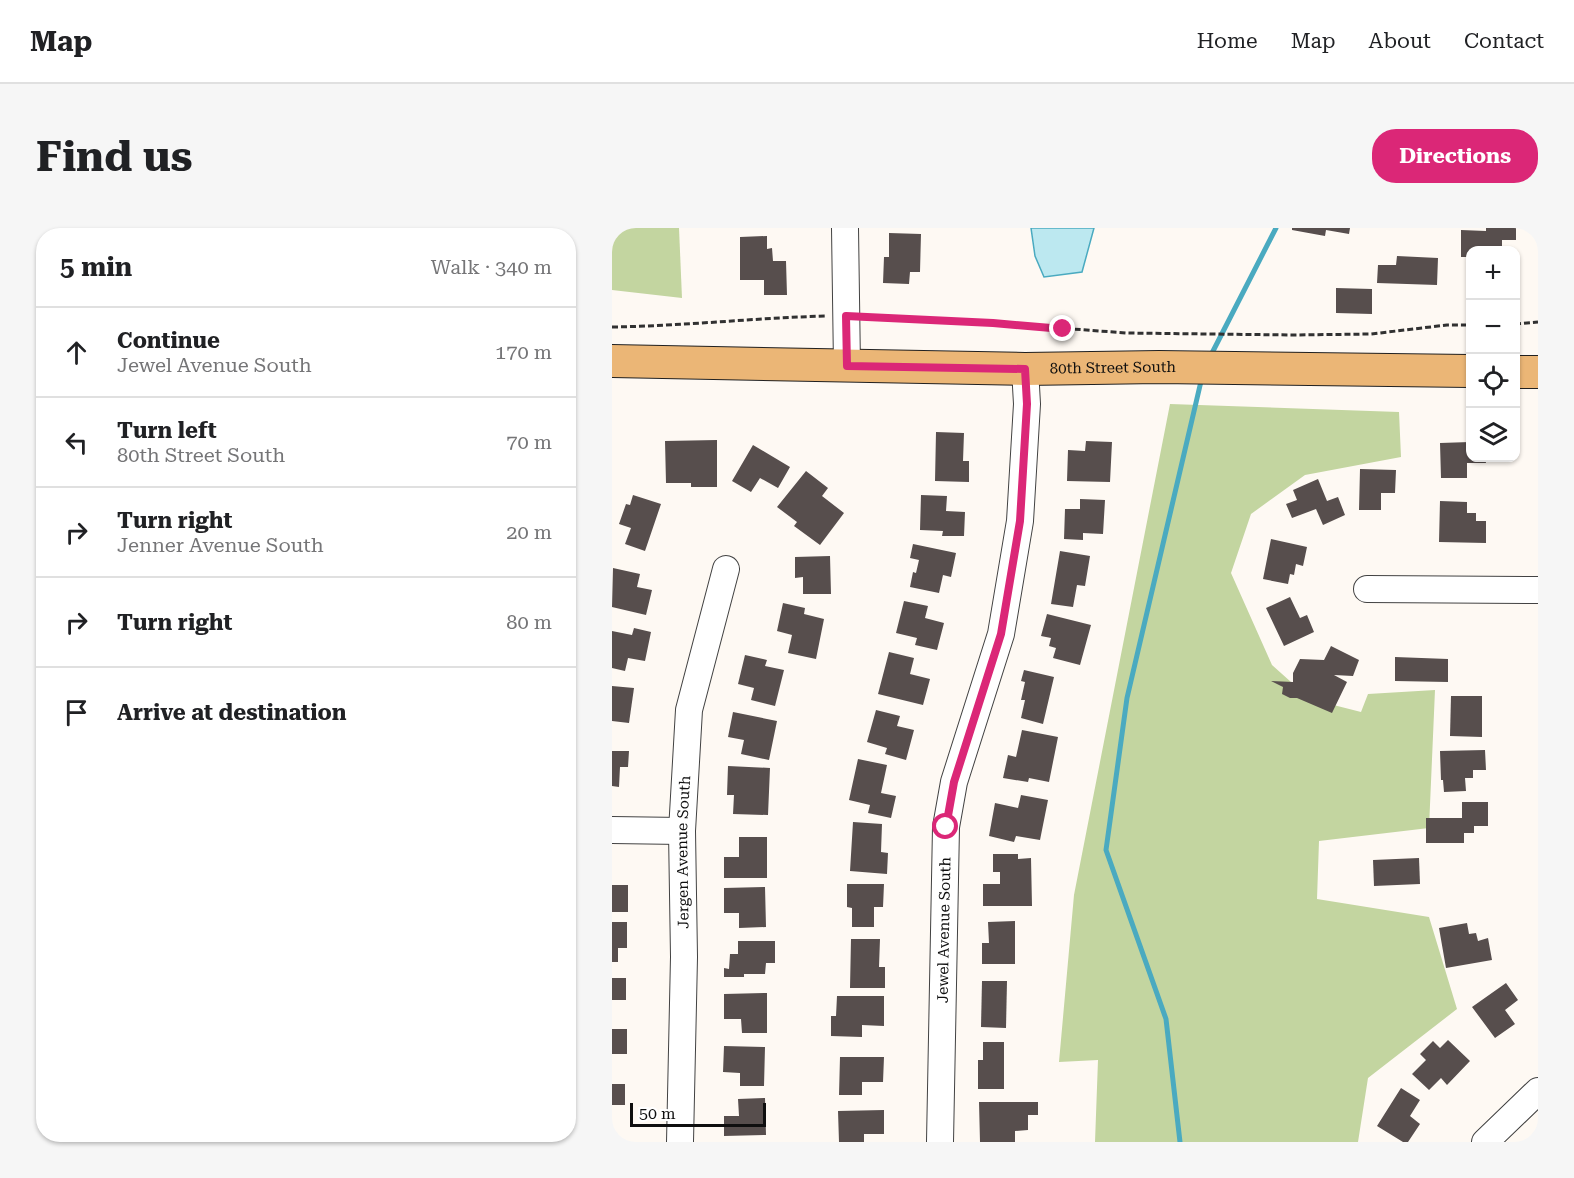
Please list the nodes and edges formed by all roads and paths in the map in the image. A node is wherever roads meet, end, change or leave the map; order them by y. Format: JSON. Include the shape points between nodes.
{"nodes":[{"id":1,"x":845,"y":228,"type":"edge"},
{"id":2,"x":846,"y":316,"type":"junction"},
{"id":3,"x":1538,"y":322,"type":"edge"},
{"id":4,"x":1520,"y":324,"type":"edge"},
{"id":5,"x":1466,"y":325,"type":"edge"},
{"id":6,"x":612,"y":327,"type":"edge"},
{"id":7,"x":612,"y":361,"type":"edge"},
{"id":8,"x":847,"y":366,"type":"junction"},
{"id":9,"x":1025,"y":369,"type":"junction"},
{"id":10,"x":1466,"y":371,"type":"edge"},
{"id":11,"x":1520,"y":372,"type":"edge"},
{"id":12,"x":1538,"y":372,"type":"edge"},
{"id":13,"x":726,"y":569,"type":"dead end"},
{"id":14,"x":1367,"y":589,"type":"dead end"},
{"id":15,"x":1538,"y":590,"type":"edge"},
{"id":16,"x":612,"y":830,"type":"edge"},
{"id":17,"x":682,"y":831,"type":"junction"},
{"id":18,"x":1538,"y":1091,"type":"edge"},
{"id":19,"x":680,"y":1142,"type":"edge"},
{"id":20,"x":940,"y":1142,"type":"edge"},
{"id":21,"x":1485,"y":1142,"type":"edge"}],
"edges":[{"from":1,"to":2,"type":"street"},
{"from":2,"to":5,"type":"path","via":[[1126,333],[1371,334]]},
{"from":2,"to":6,"type":"path"},
{"from":2,"to":8,"type":"street"},
{"from":3,"to":4,"type":"path"},
{"from":7,"to":8,"type":"main road","name":"80th Street South"},
{"from":8,"to":9,"type":"main road","name":"80th Street South"},
{"from":9,"to":10,"type":"main road","name":"80th Street South"},
{"from":9,"to":20,"type":"street","name":"Jewel Avenue South","via":[[1027,404],[1020,521],[1003,623],[954,782],[946,827]]},
{"from":11,"to":12,"type":"main road"},
{"from":13,"to":17,"type":"street","name":"Jergen Avenue South","via":[[689,710]]},
{"from":14,"to":15,"type":"street"},
{"from":16,"to":17,"type":"street"},
{"from":17,"to":19,"type":"street","name":"Jergen Avenue South"},
{"from":18,"to":21,"type":"street"}]}
